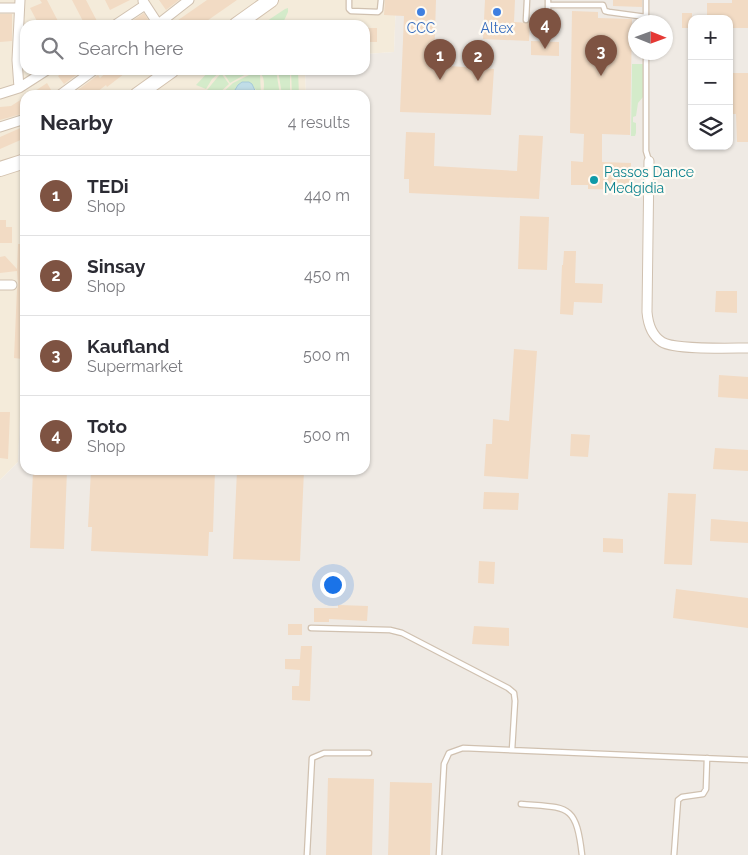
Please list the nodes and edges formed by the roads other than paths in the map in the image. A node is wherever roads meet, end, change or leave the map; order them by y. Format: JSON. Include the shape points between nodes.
{"nodes":[{"id":1,"x":189,"y":0,"type":"edge"},
{"id":2,"x":271,"y":0,"type":"edge"},
{"id":3,"x":349,"y":0,"type":"edge"},
{"id":4,"x":381,"y":0,"type":"edge"},
{"id":5,"x":527,"y":0,"type":"edge"},
{"id":6,"x":646,"y":0,"type":"edge"},
{"id":7,"x":144,"y":2,"type":"edge"},
{"id":8,"x":548,"y":2,"type":"edge"},
{"id":9,"x":19,"y":4,"type":"edge"},
{"id":10,"x":0,"y":8,"type":"edge"},
{"id":11,"x":631,"y":15,"type":"edge"},
{"id":12,"x":646,"y":15,"type":"edge"},
{"id":13,"x":121,"y":20,"type":"edge"},
{"id":14,"x":155,"y":20,"type":"edge"},
{"id":15,"x":164,"y":20,"type":"edge"},
{"id":16,"x":243,"y":20,"type":"edge"},
{"id":17,"x":526,"y":20,"type":"dead end"},
{"id":18,"x":548,"y":20,"type":"dead end"},
{"id":19,"x":646,"y":60,"type":"edge"},
{"id":20,"x":39,"y":75,"type":"edge"},
{"id":21,"x":87,"y":75,"type":"edge"},
{"id":22,"x":165,"y":75,"type":"edge"},
{"id":23,"x":19,"y":88,"type":"junction"},
{"id":24,"x":67,"y":90,"type":"edge"},
{"id":25,"x":144,"y":90,"type":"edge"},
{"id":26,"x":0,"y":94,"type":"edge"},
{"id":27,"x":20,"y":121,"type":"edge"},
{"id":28,"x":0,"y":127,"type":"edge"},
{"id":29,"x":649,"y":161,"type":"joint"},
{"id":30,"x":20,"y":163,"type":"edge"},
{"id":31,"x":0,"y":169,"type":"edge"},
{"id":32,"x":0,"y":285,"type":"edge"},
{"id":33,"x":12,"y":285,"type":"dead end"},
{"id":34,"x":748,"y":348,"type":"edge"},
{"id":35,"x":311,"y":628,"type":"dead end"},
{"id":36,"x":512,"y":750,"type":"junction"},
{"id":37,"x":370,"y":753,"type":"dead end"},
{"id":38,"x":707,"y":758,"type":"junction"},
{"id":39,"x":748,"y":760,"type":"edge"},
{"id":40,"x":521,"y":804,"type":"dead end"},
{"id":41,"x":307,"y":855,"type":"edge"},
{"id":42,"x":439,"y":855,"type":"edge"},
{"id":43,"x":582,"y":855,"type":"edge"},
{"id":44,"x":674,"y":855,"type":"edge"}],
"edges":[{"from":1,"to":15,"type":"street"},
{"from":2,"to":16,"type":"main road"},
{"from":3,"to":4,"type":"lane","via":[[351,11],[378,12]]},
{"from":5,"to":17,"type":"lane"},
{"from":6,"to":12,"type":"lane"},
{"from":7,"to":13,"type":"street"},
{"from":7,"to":14,"type":"street"},
{"from":8,"to":11,"type":"lane","via":[[602,5],[605,11]]},
{"from":8,"to":18,"type":"lane"},
{"from":9,"to":10,"type":"street"},
{"from":9,"to":23,"type":"street"},
{"from":19,"to":29,"type":"lane","via":[[646,151]]},
{"from":20,"to":23,"type":"street"},
{"from":21,"to":24,"type":"street"},
{"from":22,"to":25,"type":"main road"},
{"from":23,"to":26,"type":"street"},
{"from":27,"to":28,"type":"street"},
{"from":29,"to":34,"type":"street","via":[[646,312],[652,333],[663,343],[676,346]]},
{"from":30,"to":31,"type":"main road"},
{"from":32,"to":33,"type":"street"},
{"from":35,"to":36,"type":"lane","via":[[402,633],[508,688],[514,693],[515,701]]},
{"from":36,"to":38,"type":"lane"},
{"from":36,"to":42,"type":"lane","via":[[463,748],[449,753],[444,764]]},
{"from":37,"to":41,"type":"lane","via":[[324,753],[312,758]]},
{"from":38,"to":39,"type":"lane"},
{"from":38,"to":44,"type":"lane","via":[[703,794],[682,796],[678,800]]},
{"from":40,"to":43,"type":"lane","via":[[560,807],[570,812],[576,823]]}]}
